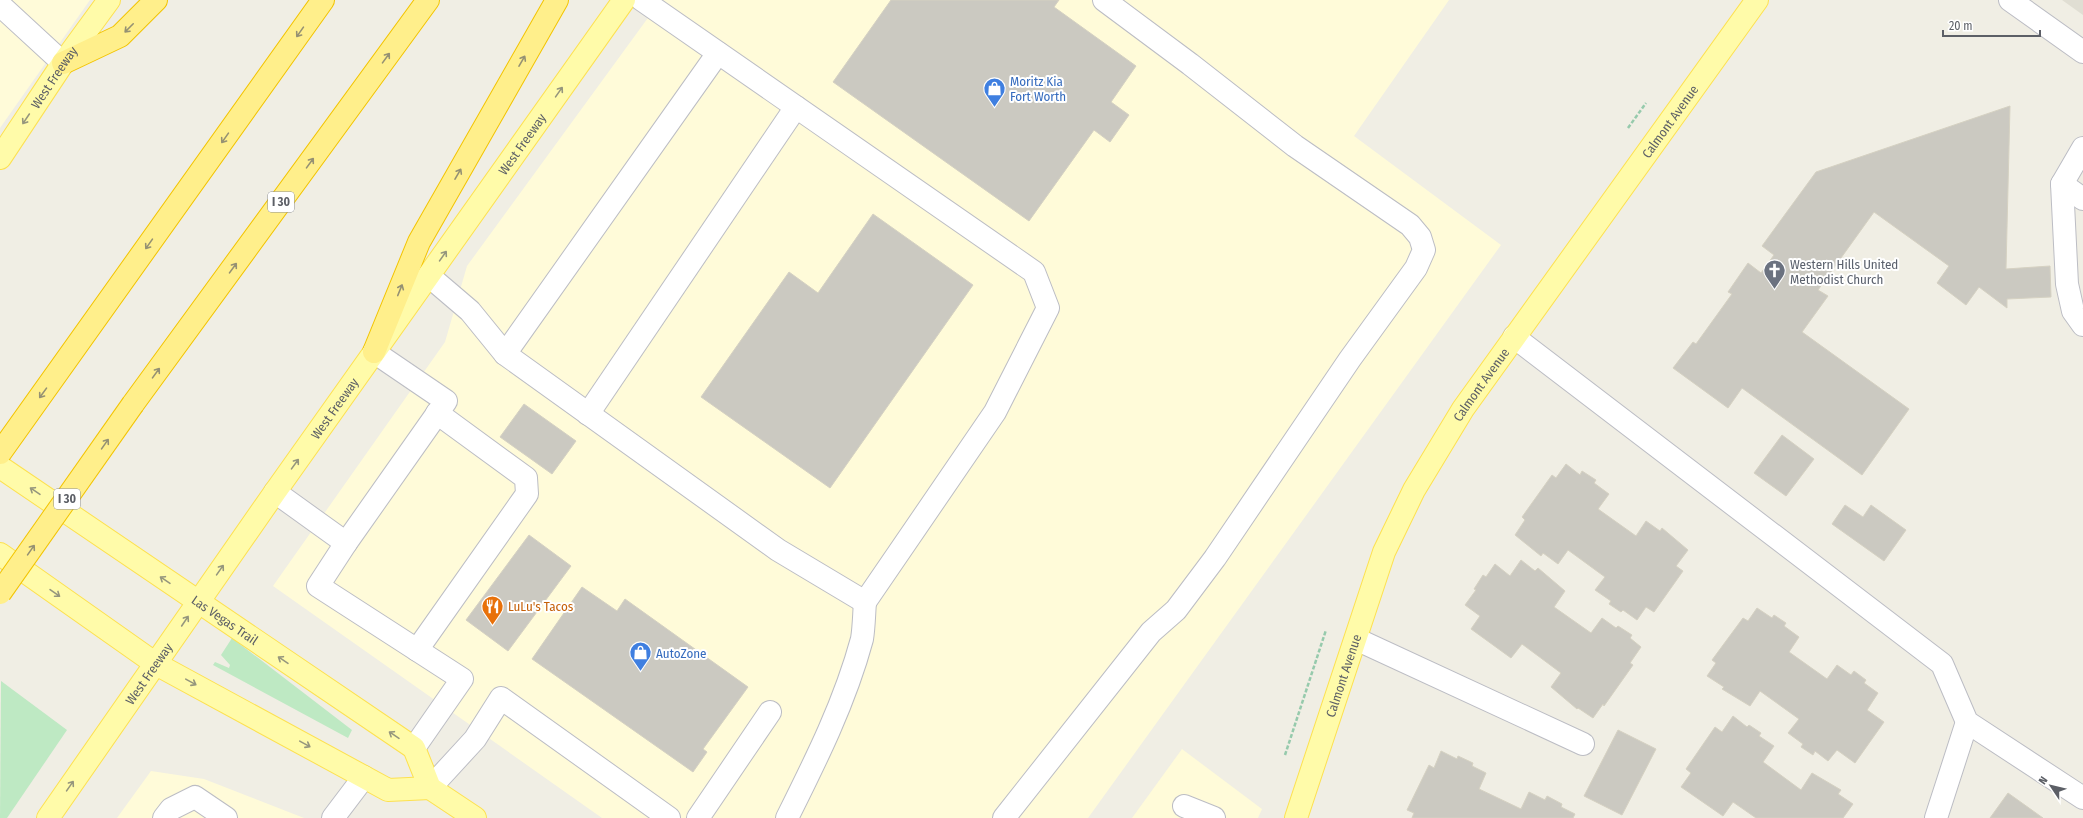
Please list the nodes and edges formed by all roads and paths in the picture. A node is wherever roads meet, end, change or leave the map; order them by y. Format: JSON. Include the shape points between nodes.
{"nodes":[{"id":1,"x":109,"y":0,"type":"edge"},
{"id":2,"x":156,"y":0,"type":"edge"},
{"id":3,"x":323,"y":0,"type":"edge"},
{"id":4,"x":428,"y":0,"type":"edge"},
{"id":5,"x":557,"y":0,"type":"edge"},
{"id":6,"x":624,"y":0,"type":"edge"},
{"id":7,"x":642,"y":0,"type":"edge"},
{"id":8,"x":1104,"y":0,"type":"edge"},
{"id":9,"x":1757,"y":0,"type":"edge"},
{"id":10,"x":2010,"y":0,"type":"edge"},
{"id":11,"x":4,"y":4,"type":"edge"},
{"id":12,"x":2083,"y":52,"type":"edge"},
{"id":13,"x":718,"y":53,"type":"junction"},
{"id":14,"x":63,"y":63,"type":"junction"},
{"id":15,"x":796,"y":107,"type":"junction"},
{"id":16,"x":2083,"y":148,"type":"edge"},
{"id":17,"x":0,"y":157,"type":"edge"},
{"id":18,"x":2062,"y":184,"type":"junction"},
{"id":19,"x":2083,"y":199,"type":"edge"},
{"id":20,"x":429,"y":276,"type":"junction"},
{"id":21,"x":2083,"y":325,"type":"edge"},
{"id":22,"x":1514,"y":338,"type":"junction"},
{"id":23,"x":374,"y":352,"type":"junction"},
{"id":24,"x":505,"y":354,"type":"junction"},
{"id":25,"x":437,"y":413,"type":"junction"},
{"id":26,"x":588,"y":414,"type":"junction"},
{"id":27,"x":0,"y":453,"type":"edge"},
{"id":28,"x":0,"y":467,"type":"edge"},
{"id":29,"x":275,"y":492,"type":"junction"},
{"id":30,"x":346,"y":543,"type":"junction"},
{"id":31,"x":0,"y":554,"type":"edge"},
{"id":32,"x":0,"y":593,"type":"edge"},
{"id":33,"x":197,"y":602,"type":"junction"},
{"id":34,"x":865,"y":602,"type":"junction"},
{"id":35,"x":1356,"y":639,"type":"junction"},
{"id":36,"x":417,"y":650,"type":"junction"},
{"id":37,"x":156,"y":664,"type":"junction"},
{"id":38,"x":770,"y":712,"type":"dead end"},
{"id":39,"x":1966,"y":722,"type":"junction"},
{"id":40,"x":1583,"y":744,"type":"dead end"},
{"id":41,"x":414,"y":748,"type":"junction"},
{"id":42,"x":364,"y":777,"type":"junction"},
{"id":43,"x":430,"y":788,"type":"junction"},
{"id":44,"x":2083,"y":798,"type":"edge"},
{"id":45,"x":1184,"y":806,"type":"dead end"},
{"id":46,"x":665,"y":817,"type":"edge"},
{"id":47,"x":48,"y":818,"type":"edge"},
{"id":48,"x":164,"y":818,"type":"edge"},
{"id":49,"x":226,"y":818,"type":"edge"},
{"id":50,"x":333,"y":818,"type":"edge"},
{"id":51,"x":475,"y":818,"type":"edge"},
{"id":52,"x":698,"y":818,"type":"edge"},
{"id":53,"x":787,"y":818,"type":"edge"},
{"id":54,"x":1004,"y":818,"type":"edge"},
{"id":55,"x":1214,"y":818,"type":"edge"},
{"id":56,"x":1296,"y":818,"type":"edge"},
{"id":57,"x":1936,"y":818,"type":"edge"}],
"edges":[{"from":1,"to":14,"type":"main road","name":"West Freeway"},
{"from":2,"to":14,"type":"highway","one_way":true,"via":[[120,36]]},
{"from":3,"to":27,"type":"highway","one_way":true},
{"from":32,"to":4,"type":"highway","number":"I 30","one_way":true,"bridge":true,"via":[[133,404]]},
{"from":23,"to":5,"type":"highway","one_way":true,"via":[[419,242]]},
{"from":20,"to":6,"type":"main road","name":"West Freeway","one_way":true},
{"from":7,"to":13,"type":"street"},
{"from":8,"to":54,"type":"street","via":[[1295,146],[1410,225],[1420,237],[1424,250],[1416,268],[1176,610],[1151,632]]},
{"from":9,"to":22,"type":"main road","name":"Calmont Avenue"},
{"from":10,"to":12,"type":"street"},
{"from":11,"to":14,"type":"street"},
{"from":13,"to":15,"type":"street"},
{"from":13,"to":24,"type":"street"},
{"from":14,"to":17,"type":"main road","name":"West Freeway","one_way":true},
{"from":15,"to":26,"type":"street"},
{"from":15,"to":34,"type":"street","via":[[1034,272],[1048,308],[994,412]]},
{"from":16,"to":18,"type":"street"},
{"from":18,"to":19,"type":"street"},
{"from":18,"to":21,"type":"street","via":[[2067,284],[2073,310]]},
{"from":20,"to":23,"type":"main road","name":"West Freeway"},
{"from":20,"to":24,"type":"street","via":[[470,311]]},
{"from":22,"to":35,"type":"main road","name":"Calmont Avenue","via":[[1463,409],[1414,490],[1384,552]]},
{"from":22,"to":39,"type":"street","via":[[1942,664]]},
{"from":23,"to":25,"type":"street","via":[[446,401]]},
{"from":29,"to":23,"type":"main road","name":"West Freeway","one_way":true},
{"from":24,"to":26,"type":"street"},
{"from":25,"to":30,"type":"street"},
{"from":25,"to":36,"type":"street","via":[[526,478],[527,494]]},
{"from":26,"to":34,"type":"street","via":[[778,550]]},
{"from":33,"to":28,"type":"main road","name":"Las Vegas Trail","one_way":true},
{"from":29,"to":30,"type":"street"},
{"from":33,"to":29,"type":"main road","name":"West Freeway","one_way":true},
{"from":30,"to":36,"type":"street","via":[[318,586]]},
{"from":31,"to":37,"type":"main road","one_way":true},
{"from":37,"to":33,"type":"main road","name":"West Freeway","one_way":true},
{"from":41,"to":33,"type":"main road","name":"Las Vegas Trail","one_way":true},
{"from":34,"to":53,"type":"street","via":[[862,637],[842,699],[824,745]]},
{"from":35,"to":40,"type":"street"},
{"from":35,"to":56,"type":"main road","name":"Calmont Avenue"},
{"from":36,"to":41,"type":"street","via":[[462,679]]},
{"from":37,"to":42,"type":"main road","one_way":true},
{"from":47,"to":37,"type":"main road","name":"West Freeway","one_way":true},
{"from":38,"to":52,"type":"street"},
{"from":39,"to":44,"type":"street"},
{"from":39,"to":57,"type":"street"},
{"from":41,"to":43,"type":"main road"},
{"from":42,"to":43,"type":"main road","via":[[388,790]]},
{"from":42,"to":50,"type":"street"},
{"from":43,"to":46,"type":"street","via":[[475,739],[502,698]]},
{"from":43,"to":51,"type":"main road"},
{"from":45,"to":55,"type":"street"},
{"from":48,"to":49,"type":"street","via":[[171,809],[195,797]]}]}
